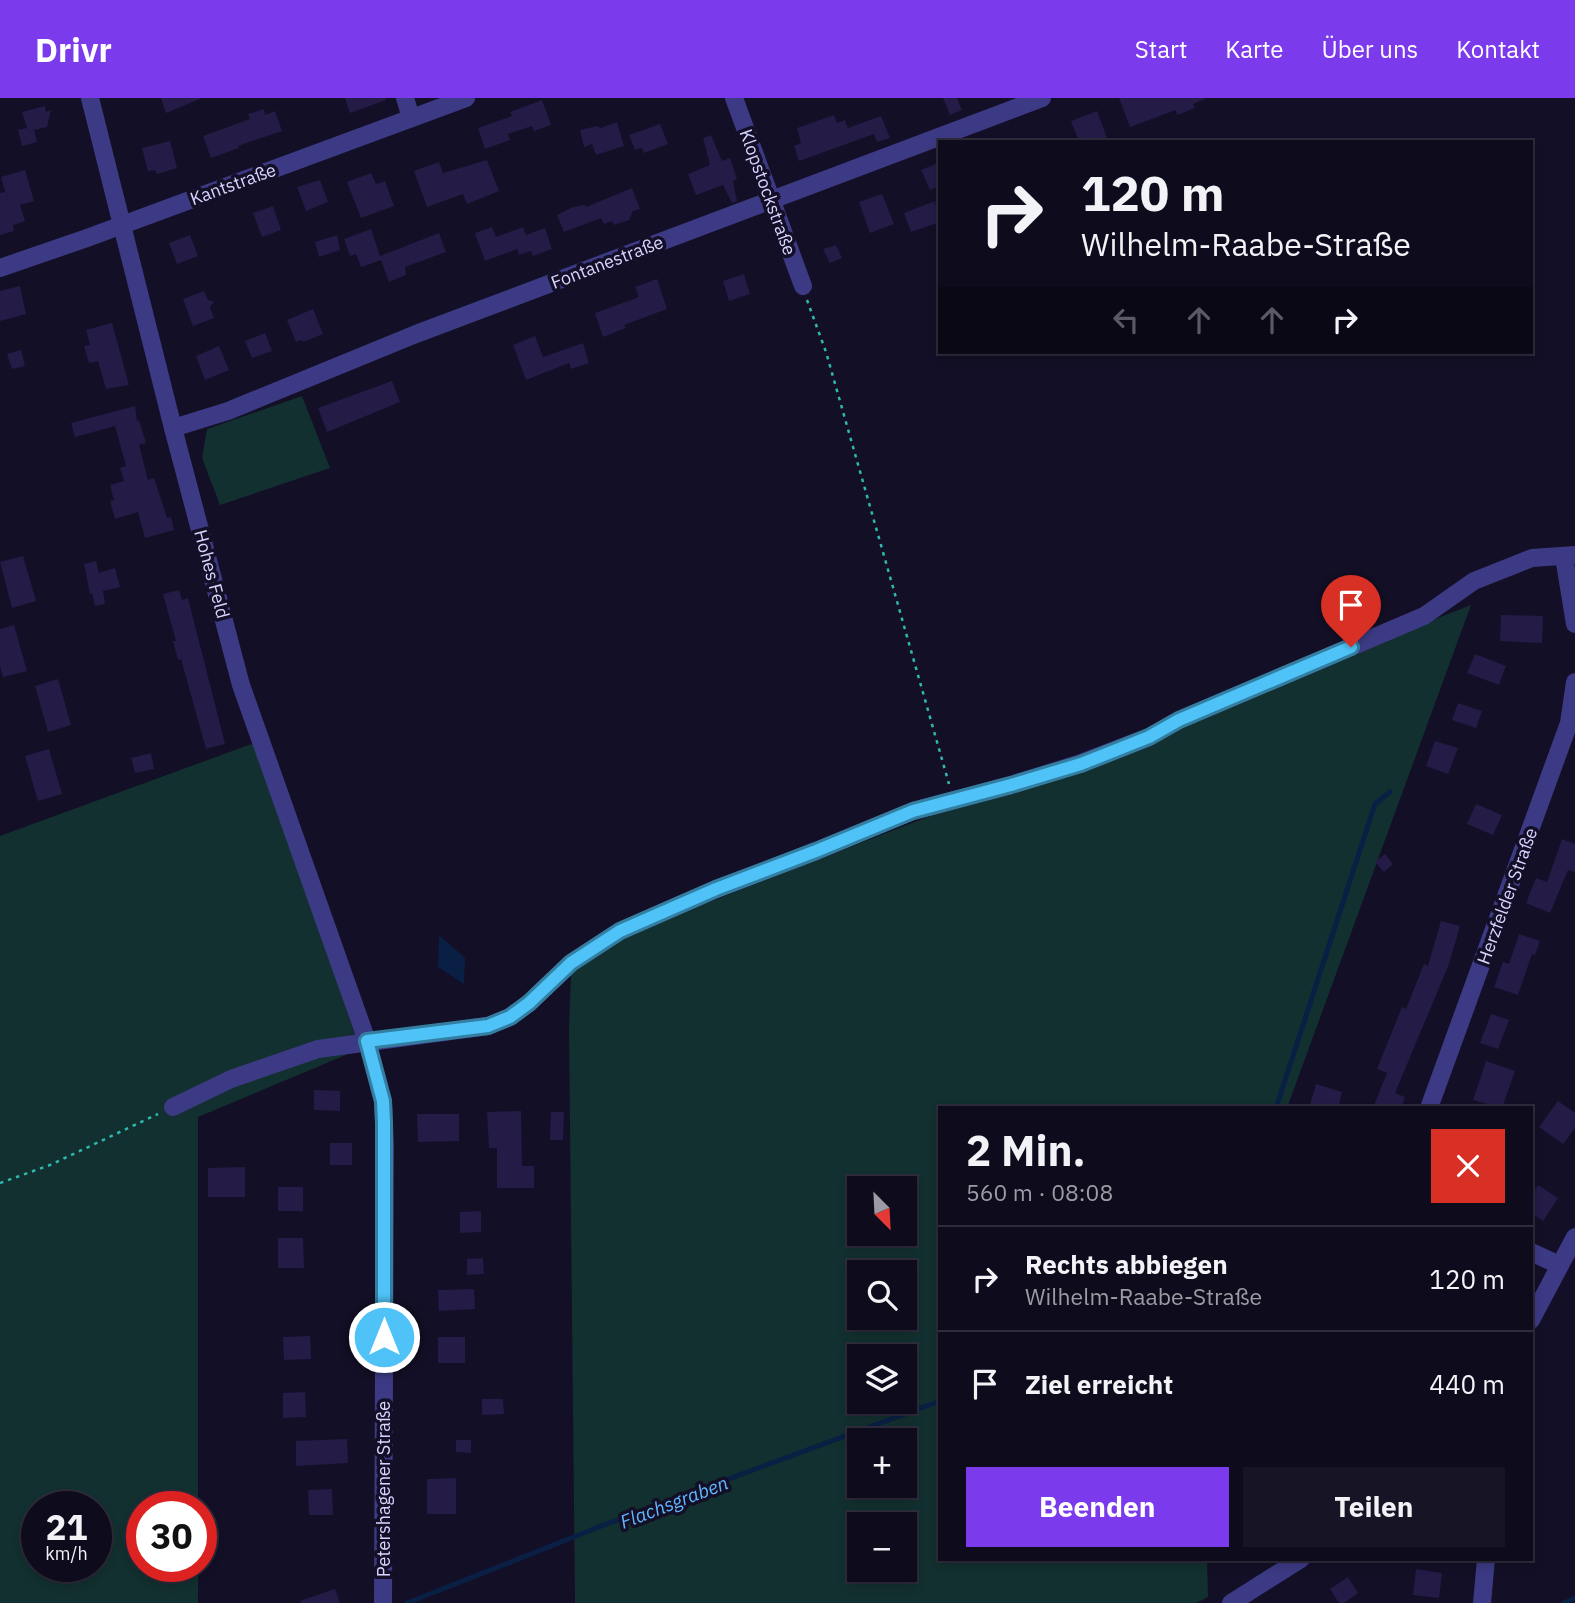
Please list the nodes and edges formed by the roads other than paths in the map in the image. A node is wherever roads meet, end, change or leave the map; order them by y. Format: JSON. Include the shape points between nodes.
{"nodes":[{"id":1,"x":90,"y":98,"type":"edge"},
{"id":2,"x":405,"y":98,"type":"edge"},
{"id":3,"x":466,"y":98,"type":"edge"},
{"id":4,"x":734,"y":98,"type":"edge"},
{"id":5,"x":1042,"y":98,"type":"edge"},
{"id":6,"x":411,"y":118,"type":"junction"},
{"id":7,"x":772,"y":200,"type":"junction"},
{"id":8,"x":123,"y":224,"type":"junction"},
{"id":9,"x":0,"y":268,"type":"edge"},
{"id":10,"x":803,"y":286,"type":"road end"},
{"id":11,"x":173,"y":428,"type":"junction"},
{"id":12,"x":1570,"y":556,"type":"edge"},
{"id":13,"x":1575,"y":624,"type":"edge"},
{"id":14,"x":1575,"y":682,"type":"edge"},
{"id":15,"x":367,"y":1041,"type":"junction"},
{"id":16,"x":1430,"y":1106,"type":"edge"},
{"id":17,"x":173,"y":1107,"type":"road end"},
{"id":18,"x":1575,"y":1237,"type":"edge"},
{"id":19,"x":1533,"y":1253,"type":"edge"},
{"id":20,"x":1559,"y":1265,"type":"junction"},
{"id":21,"x":1533,"y":1316,"type":"edge"},
{"id":22,"x":1298,"y":1561,"type":"edge"},
{"id":23,"x":1486,"y":1561,"type":"edge"},
{"id":24,"x":383,"y":1603,"type":"edge"},
{"id":25,"x":1231,"y":1603,"type":"edge"},
{"id":26,"x":1482,"y":1603,"type":"edge"}],
"edges":[{"from":1,"to":8,"type":"street","name":"Hohes Feld"},
{"from":2,"to":6,"type":"street"},
{"from":3,"to":6,"type":"street","name":"Kantstraße"},
{"from":4,"to":7,"type":"street","name":"Klopstockstraße"},
{"from":5,"to":7,"type":"street","name":"Fontanestraße"},
{"from":6,"to":8,"type":"street","name":"Kantstraße"},
{"from":7,"to":10,"type":"street","name":"Klopstockstraße"},
{"from":7,"to":11,"type":"street","name":"Fontanestraße","via":[[416,334],[228,411]]},
{"from":8,"to":9,"type":"street","name":"Kantstraße"},
{"from":8,"to":11,"type":"street","name":"Hohes Feld"},
{"from":11,"to":15,"type":"street","name":"Hohes Feld","via":[[241,685]]},
{"from":12,"to":13,"type":"street"},
{"from":12,"to":15,"type":"street","via":[[1532,558],[1474,581],[1424,616],[1081,764],[913,811],[716,889],[620,931],[571,963],[510,1017],[488,1026]]},
{"from":14,"to":16,"type":"street","name":"Herzfelder Straße","via":[[1569,723]]},
{"from":15,"to":17,"type":"street","via":[[294,1057],[231,1079]]},
{"from":15,"to":24,"type":"street","name":"Petershagener Straße","via":[[383,1101],[385,1145]]},
{"from":18,"to":20,"type":"street"},
{"from":19,"to":20,"type":"street"},
{"from":20,"to":21,"type":"street"},
{"from":22,"to":25,"type":"street"},
{"from":23,"to":26,"type":"street"}]}
